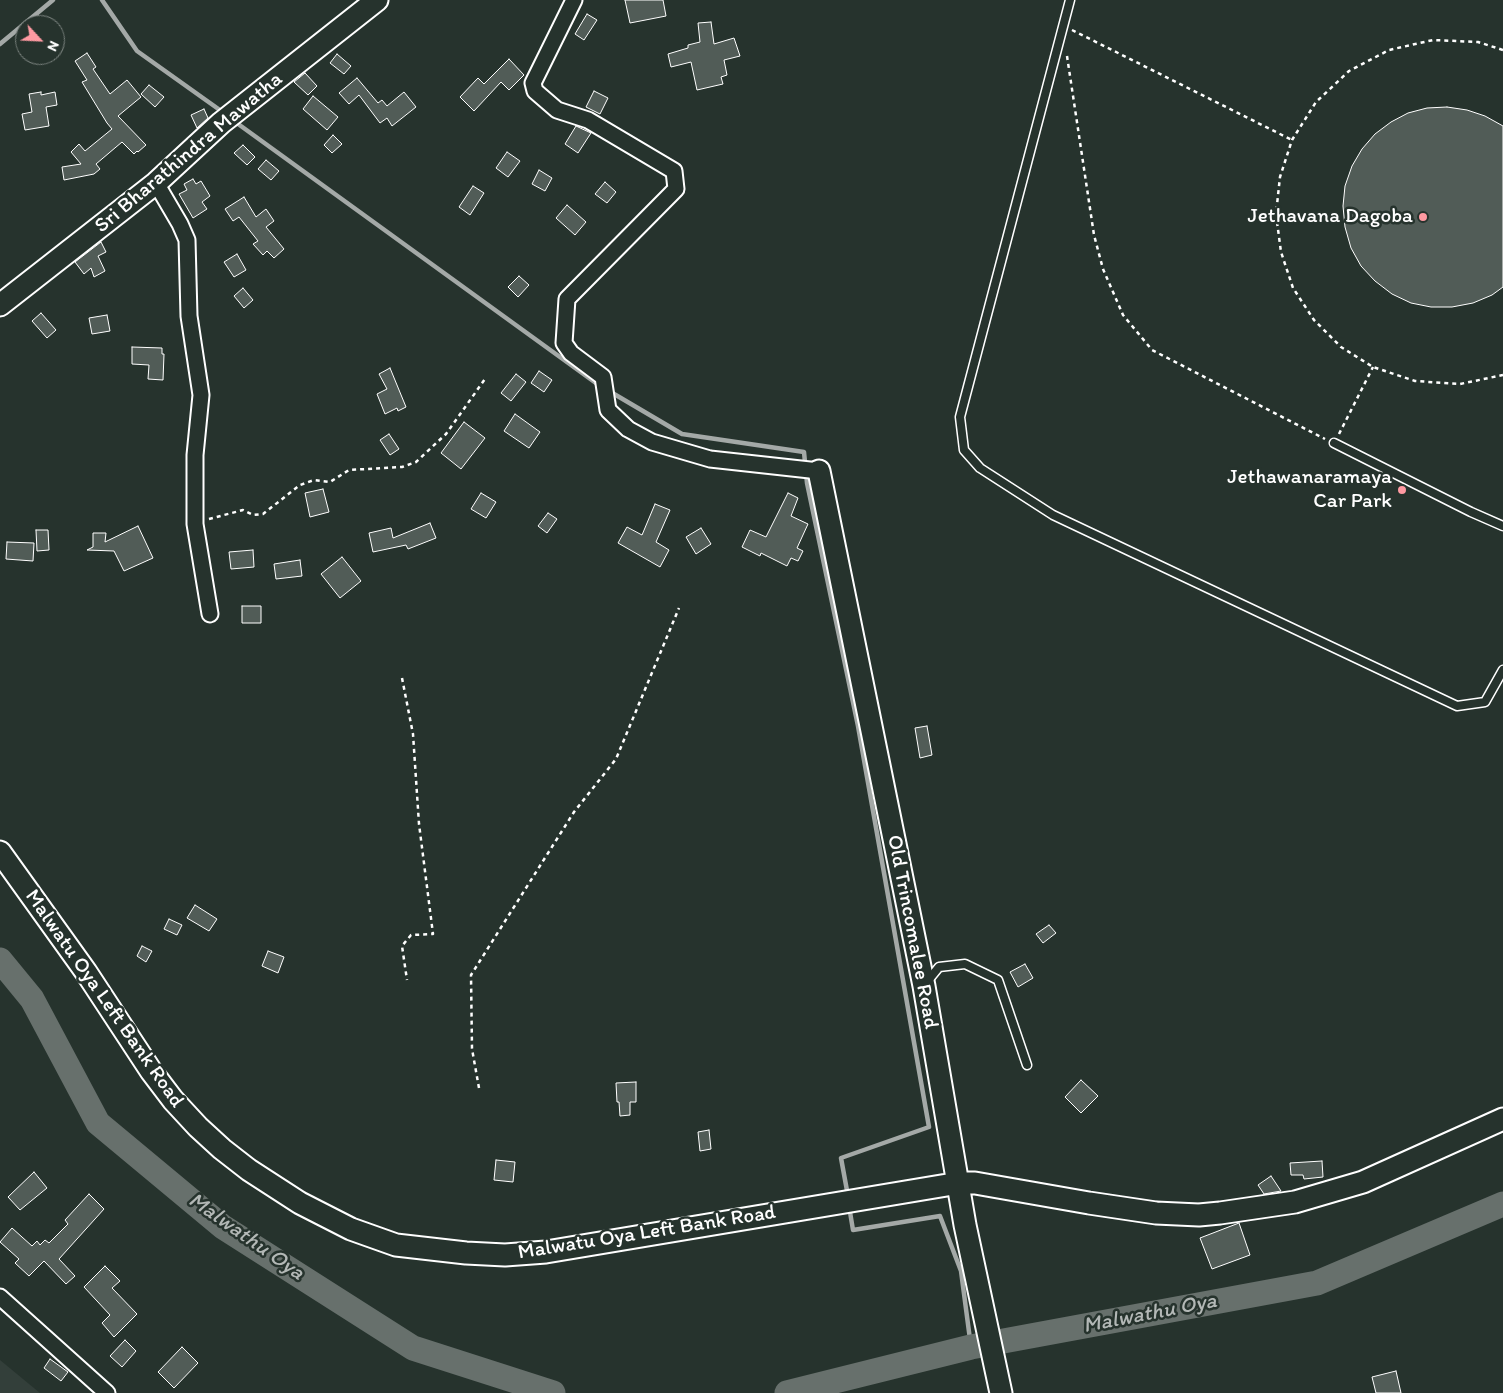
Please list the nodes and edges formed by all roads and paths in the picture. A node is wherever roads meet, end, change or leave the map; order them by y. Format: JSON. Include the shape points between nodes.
{"nodes":[{"id":1,"x":377,"y":0,"type":"edge"},
{"id":2,"x":574,"y":0,"type":"edge"},
{"id":3,"x":1070,"y":0,"type":"edge"},
{"id":4,"x":1062,"y":24,"type":"junction"},
{"id":5,"x":1503,"y":50,"type":"edge"},
{"id":6,"x":1067,"y":53,"type":"dead end"},
{"id":7,"x":1292,"y":140,"type":"junction"},
{"id":8,"x":156,"y":183,"type":"junction"},
{"id":9,"x":0,"y":305,"type":"edge"},
{"id":10,"x":1373,"y":367,"type":"junction"},
{"id":11,"x":1503,"y":374,"type":"edge"},
{"id":12,"x":486,"y":379,"type":"dead end"},
{"id":13,"x":1334,"y":443,"type":"junction"},
{"id":14,"x":819,"y":471,"type":"joint"},
{"id":15,"x":195,"y":524,"type":"junction"},
{"id":16,"x":1503,"y":526,"type":"edge"},
{"id":17,"x":679,"y":608,"type":"dead end"},
{"id":18,"x":210,"y":614,"type":"dead end"},
{"id":19,"x":1503,"y":670,"type":"edge"},
{"id":20,"x":402,"y":678,"type":"dead end"},
{"id":21,"x":0,"y":852,"type":"edge"},
{"id":22,"x":407,"y":980,"type":"dead end"},
{"id":23,"x":924,"y":986,"type":"junction"},
{"id":24,"x":1026,"y":1065,"type":"dead end"},
{"id":25,"x":479,"y":1088,"type":"dead end"},
{"id":26,"x":1503,"y":1119,"type":"edge"},
{"id":27,"x":959,"y":1183,"type":"junction"},
{"id":28,"x":0,"y":1297,"type":"edge"},
{"id":29,"x":107,"y":1393,"type":"edge"},
{"id":30,"x":1001,"y":1393,"type":"edge"}],
"edges":[{"from":1,"to":8,"type":"main road","name":"Sri Bharathindra Mawatha","via":[[221,123]]},
{"from":2,"to":14,"type":"street","via":[[533,83],[535,91],[557,110],[588,120],[674,171],[676,189],[568,298],[564,343],[571,353],[603,377],[608,410],[628,430],[652,442],[710,459]]},
{"from":3,"to":4,"type":"lane"},
{"from":4,"to":7,"type":"path"},
{"from":4,"to":19,"type":"lane","via":[[960,417],[964,450],[980,468],[1053,515],[1457,706],[1485,702]]},
{"from":5,"to":7,"type":"path","via":[[1478,42],[1433,40],[1389,50],[1349,71],[1316,102]]},
{"from":6,"to":13,"type":"path","via":[[1094,235],[1103,269],[1123,315],[1152,350]]},
{"from":7,"to":10,"type":"path","via":[[1280,177],[1276,214],[1280,252],[1293,288],[1314,320],[1341,347]]},
{"from":8,"to":9,"type":"main road","name":"Sri Bharathindra Mawatha"},
{"from":8,"to":15,"type":"street","via":[[187,240],[189,316],[201,395],[195,455]]},
{"from":10,"to":11,"type":"path","via":[[1415,381],[1460,384]]},
{"from":10,"to":13,"type":"path"},
{"from":12,"to":15,"type":"path","via":[[446,434],[416,462],[402,467],[348,470],[330,482],[314,480],[300,485],[263,514],[253,515],[243,510]]},
{"from":13,"to":16,"type":"lane"},
{"from":14,"to":23,"type":"main road","name":"Old Trincomalee Road"},
{"from":15,"to":18,"type":"street"},
{"from":17,"to":25,"type":"path","via":[[616,759],[574,812],[471,975],[472,1049]]},
{"from":20,"to":22,"type":"path","via":[[413,734],[419,824],[433,934],[411,935],[402,946]]},
{"from":21,"to":27,"type":"main road","name":"Malwatu Oya Left Bank Road","via":[[86,972],[151,1071],[198,1127],[222,1150],[300,1203],[351,1229],[396,1245],[505,1255],[555,1250]]},
{"from":23,"to":24,"type":"lane","via":[[939,967],[965,964],[998,980]]},
{"from":23,"to":27,"type":"main road","name":"Old Trincomalee Road"},
{"from":26,"to":27,"type":"main road","name":"Malwatu Oya Left Bank Road","via":[[1363,1182],[1295,1202],[1220,1213],[1156,1213]]},
{"from":27,"to":30,"type":"main road","name":"Old Trincomalee Road"},
{"from":28,"to":29,"type":"street"}]}
